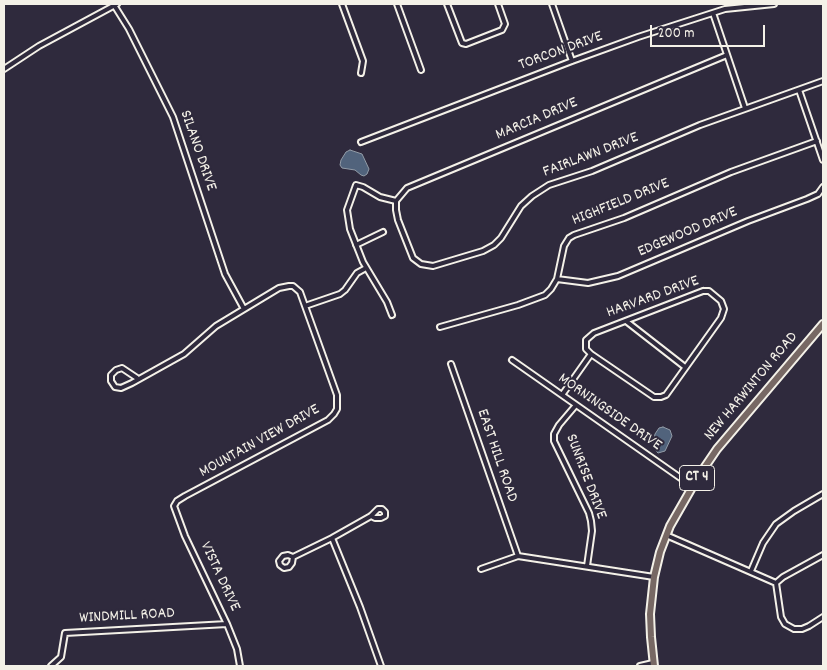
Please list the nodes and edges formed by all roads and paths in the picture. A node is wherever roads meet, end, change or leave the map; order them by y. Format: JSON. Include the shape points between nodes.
{"nodes":[{"id":1,"x":342,"y":4,"type":"edge"},
{"id":2,"x":397,"y":4,"type":"edge"},
{"id":3,"x":447,"y":4,"type":"edge"},
{"id":4,"x":498,"y":4,"type":"edge"},
{"id":5,"x":553,"y":4,"type":"edge"},
{"id":6,"x":774,"y":4,"type":"edge"},
{"id":7,"x":115,"y":5,"type":"edge"},
{"id":8,"x":713,"y":13,"type":"junction"},
{"id":9,"x":726,"y":55,"type":"junction"},
{"id":10,"x":572,"y":61,"type":"junction"},
{"id":11,"x":4,"y":69,"type":"edge"},
{"id":12,"x":421,"y":70,"type":"dead end"},
{"id":13,"x":361,"y":73,"type":"dead end"},
{"id":14,"x":823,"y":81,"type":"edge"},
{"id":15,"x":799,"y":90,"type":"junction"},
{"id":16,"x":745,"y":108,"type":"junction"},
{"id":17,"x":817,"y":141,"type":"junction"},
{"id":18,"x":361,"y":142,"type":"dead end"},
{"id":19,"x":823,"y":160,"type":"edge"},
{"id":20,"x":823,"y":187,"type":"edge"},
{"id":21,"x":396,"y":201,"type":"junction"},
{"id":22,"x":383,"y":232,"type":"dead end"},
{"id":23,"x":356,"y":245,"type":"junction"},
{"id":24,"x":366,"y":268,"type":"junction"},
{"id":25,"x":556,"y":279,"type":"junction"},
{"id":26,"x":305,"y":306,"type":"junction"},
{"id":27,"x":244,"y":310,"type":"junction"},
{"id":28,"x":392,"y":315,"type":"dead end"},
{"id":29,"x":626,"y":321,"type":"junction"},
{"id":30,"x":823,"y":324,"type":"edge"},
{"id":31,"x":440,"y":327,"type":"dead end"},
{"id":32,"x":591,"y":354,"type":"junction"},
{"id":33,"x":512,"y":360,"type":"dead end"},
{"id":34,"x":451,"y":364,"type":"dead end"},
{"id":35,"x":685,"y":367,"type":"junction"},
{"id":36,"x":137,"y":378,"type":"junction"},
{"id":37,"x":562,"y":395,"type":"junction"},
{"id":38,"x":576,"y":406,"type":"junction"},
{"id":39,"x":692,"y":486,"type":"junction"},
{"id":40,"x":823,"y":494,"type":"edge"},
{"id":41,"x":177,"y":501,"type":"joint"},
{"id":42,"x":371,"y":516,"type":"dead end"},
{"id":43,"x":666,"y":535,"type":"junction"},
{"id":44,"x":332,"y":538,"type":"junction"},
{"id":45,"x":823,"y":555,"type":"edge"},
{"id":46,"x":518,"y":556,"type":"junction"},
{"id":47,"x":293,"y":557,"type":"dead end"},
{"id":48,"x":587,"y":566,"type":"junction"},
{"id":49,"x":481,"y":569,"type":"dead end"},
{"id":50,"x":751,"y":571,"type":"junction"},
{"id":51,"x":654,"y":577,"type":"junction"},
{"id":52,"x":776,"y":583,"type":"junction"},
{"id":53,"x":823,"y":617,"type":"edge"},
{"id":54,"x":227,"y":624,"type":"junction"},
{"id":55,"x":654,"y":664,"type":"edge"},
{"id":56,"x":51,"y":666,"type":"edge"},
{"id":57,"x":240,"y":666,"type":"edge"},
{"id":58,"x":381,"y":666,"type":"edge"},
{"id":59,"x":640,"y":666,"type":"edge"}],
"edges":[{"from":1,"to":13,"type":"street","via":[[363,61]]},
{"from":2,"to":12,"type":"street"},
{"from":3,"to":4,"type":"street","via":[[462,43],[466,44],[502,30],[505,24]]},
{"from":5,"to":10,"type":"street"},
{"from":6,"to":8,"type":"street","name":"TORCON DRIVE","via":[[734,7]]},
{"from":7,"to":11,"type":"street"},
{"from":7,"to":27,"type":"street","name":"SILANO DRIVE","via":[[173,117],[225,274]]},
{"from":8,"to":9,"type":"street"},
{"from":8,"to":10,"type":"street","name":"TORCON DRIVE"},
{"from":9,"to":16,"type":"street"},
{"from":9,"to":21,"type":"street","name":"MARCIA DRIVE","via":[[407,188]]},
{"from":10,"to":18,"type":"street","name":"TORCON DRIVE"},
{"from":14,"to":15,"type":"street","name":"FAIRLAWN DRIVE"},
{"from":15,"to":16,"type":"street","name":"FAIRLAWN DRIVE"},
{"from":15,"to":17,"type":"street"},
{"from":16,"to":21,"type":"street","name":"FAIRLAWN DRIVE","via":[[592,171],[549,185],[521,206],[494,245],[437,265],[426,266],[413,258],[398,220]]},
{"from":17,"to":19,"type":"street"},
{"from":17,"to":25,"type":"street","name":"HIGHFIELD DRIVE","via":[[574,235],[566,241]]},
{"from":20,"to":25,"type":"street","name":"EDGEWOOD DRIVE","via":[[808,199],[748,220],[618,276],[588,283]]},
{"from":21,"to":23,"type":"street","via":[[380,198],[356,185],[348,210]]},
{"from":22,"to":23,"type":"street"},
{"from":23,"to":24,"type":"street"},
{"from":24,"to":26,"type":"street","via":[[357,273],[340,294]]},
{"from":24,"to":28,"type":"street"},
{"from":25,"to":31,"type":"street","name":"HIGHFIELD DRIVE","via":[[551,289],[539,298]]},
{"from":26,"to":27,"type":"street","name":"MOUNTAIN VIEW DRIVE","via":[[297,288],[289,286],[279,288]]},
{"from":26,"to":41,"type":"street","name":"MOUNTAIN VIEW DRIVE","via":[[337,395],[334,414]]},
{"from":27,"to":36,"type":"street","name":"MOUNTAIN VIEW DRIVE","via":[[216,326],[184,354]]},
{"from":29,"to":32,"type":"street","name":"HARVARD DRIVE","via":[[594,333],[586,340],[586,349]]},
{"from":29,"to":35,"type":"street"},
{"from":29,"to":35,"type":"street","name":"HARVARD DRIVE","via":[[709,291],[721,301],[724,309],[721,318]]},
{"from":30,"to":39,"type":"main road","name":"NEW HARWINTON ROAD","number":"CT 4","via":[[717,449]]},
{"from":32,"to":35,"type":"street","name":"HARVARD DRIVE","via":[[654,397],[661,397],[672,389]]},
{"from":32,"to":37,"type":"street"},
{"from":33,"to":37,"type":"street","name":"MORNINGSIDE DRIVE"},
{"from":34,"to":46,"type":"street","name":"EAST HILL ROAD"},
{"from":36,"to":36,"type":"street","name":"MOUNTAIN VIEW DRIVE","via":[[121,388],[115,387],[111,381],[111,375],[122,368]]},
{"from":37,"to":38,"type":"street","name":"MORNINGSIDE DRIVE"},
{"from":38,"to":39,"type":"street","name":"MORNINGSIDE DRIVE"},
{"from":38,"to":48,"type":"street","name":"SUNRISE DRIVE","via":[[559,425],[554,441],[591,521]]},
{"from":39,"to":43,"type":"main road","name":"NEW HARWINTON ROAD","number":"CT 4"},
{"from":40,"to":50,"type":"street","via":[[776,524],[763,543]]},
{"from":41,"to":54,"type":"street","name":"VISTA DRIVE","via":[[174,508]]},
{"from":42,"to":44,"type":"street"},
{"from":43,"to":50,"type":"street"},
{"from":43,"to":51,"type":"main road","name":"NEW HARWINTON ROAD","number":"CT 4"},
{"from":44,"to":47,"type":"street"},
{"from":44,"to":58,"type":"street"},
{"from":45,"to":52,"type":"street"},
{"from":46,"to":48,"type":"street"},
{"from":46,"to":49,"type":"street"},
{"from":48,"to":51,"type":"street"},
{"from":50,"to":52,"type":"street"},
{"from":51,"to":55,"type":"main road","name":"NEW HARWINTON ROAD","number":"CT 4","via":[[650,637]]},
{"from":52,"to":53,"type":"street","via":[[780,617],[785,624],[802,629]]},
{"from":54,"to":56,"type":"street","name":"WINDMILL ROAD","via":[[65,633],[61,657]]},
{"from":54,"to":57,"type":"street","name":"VISTA DRIVE"},
{"from":55,"to":59,"type":"street"}]}
